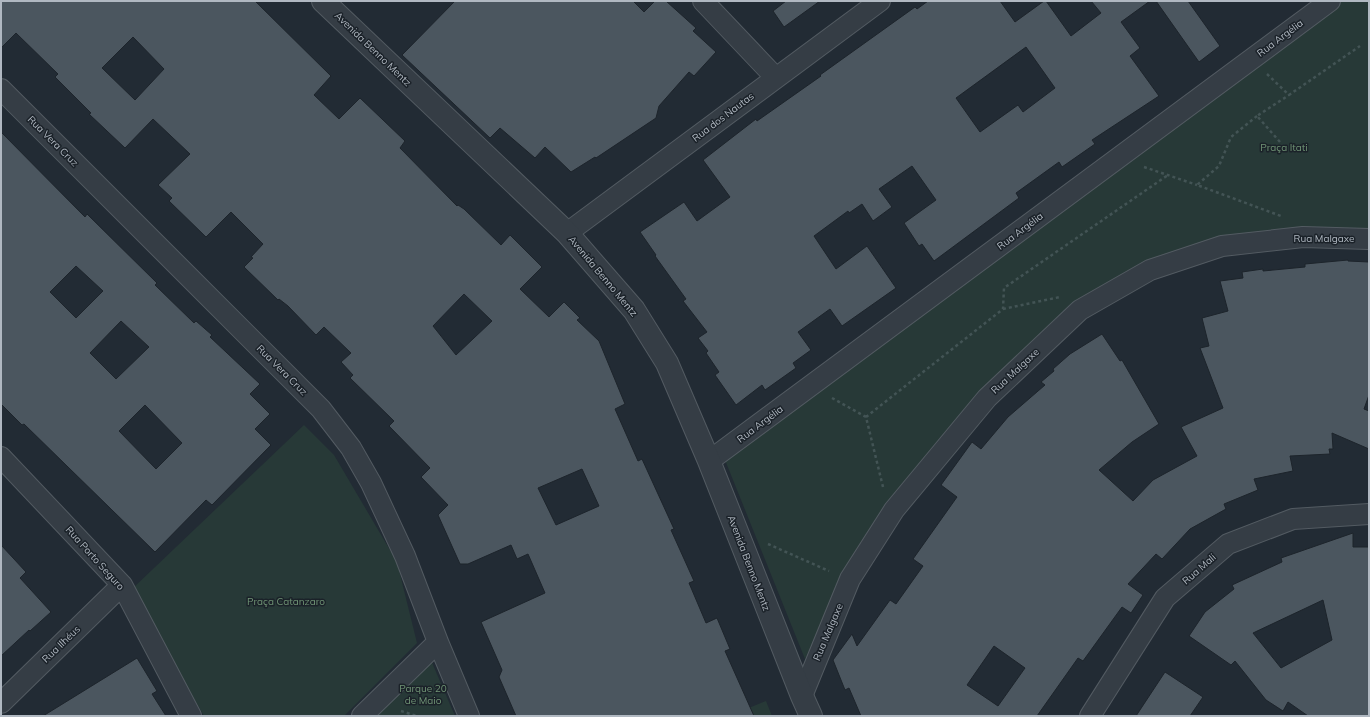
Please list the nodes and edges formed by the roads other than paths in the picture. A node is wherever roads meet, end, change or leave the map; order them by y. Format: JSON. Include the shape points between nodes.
{"nodes":[{"id":1,"x":323,"y":1,"type":"edge"},
{"id":2,"x":703,"y":1,"type":"edge"},
{"id":3,"x":880,"y":1,"type":"edge"},
{"id":4,"x":1330,"y":1,"type":"edge"},
{"id":5,"x":776,"y":78,"type":"junction"},
{"id":6,"x":1,"y":90,"type":"edge"},
{"id":7,"x":567,"y":233,"type":"junction"},
{"id":8,"x":1369,"y":238,"type":"edge"},
{"id":9,"x":1,"y":458,"type":"edge"},
{"id":10,"x":709,"y":462,"type":"junction"},
{"id":11,"x":1369,"y":514,"type":"edge"},
{"id":12,"x":122,"y":585,"type":"junction"},
{"id":13,"x":438,"y":642,"type":"junction"},
{"id":14,"x":802,"y":696,"type":"junction"},
{"id":15,"x":1,"y":703,"type":"edge"},
{"id":16,"x":191,"y":716,"type":"edge"},
{"id":17,"x":362,"y":716,"type":"edge"},
{"id":18,"x":469,"y":716,"type":"edge"},
{"id":19,"x":811,"y":716,"type":"edge"},
{"id":20,"x":1090,"y":716,"type":"edge"}],
"edges":[{"from":1,"to":7,"type":"street","name":"Avenida Benno Mentz"},
{"from":2,"to":5,"type":"street"},
{"from":3,"to":5,"type":"street","name":"Rua dos Nautas"},
{"from":4,"to":10,"type":"street","name":"Rua Argélia"},
{"from":5,"to":7,"type":"street","name":"Rua dos Nautas"},
{"from":6,"to":13,"type":"street","name":"Rua Vera Cruz","via":[[321,409],[351,448],[371,482],[405,556]]},
{"from":7,"to":10,"type":"street","name":"Avenida Benno Mentz","via":[[634,310],[667,363]]},
{"from":8,"to":14,"type":"street","name":"Rua Malgaxe","via":[[1303,237],[1222,246],[1150,270],[1080,310],[987,398],[894,510],[850,579]]},
{"from":9,"to":12,"type":"street","name":"Rua Porto Seguro"},
{"from":10,"to":14,"type":"street","name":"Avenida Benno Mentz"},
{"from":11,"to":20,"type":"street","name":"Rua Mali","via":[[1293,519],[1228,544],[1165,598]]},
{"from":12,"to":15,"type":"street","name":"Rua Ilhéus"},
{"from":12,"to":16,"type":"street","name":"Rua Porto Seguro"},
{"from":13,"to":17,"type":"street"},
{"from":13,"to":18,"type":"street","name":"Rua Vera Cruz"},
{"from":14,"to":19,"type":"street","name":"Avenida Benno Mentz"}]}
